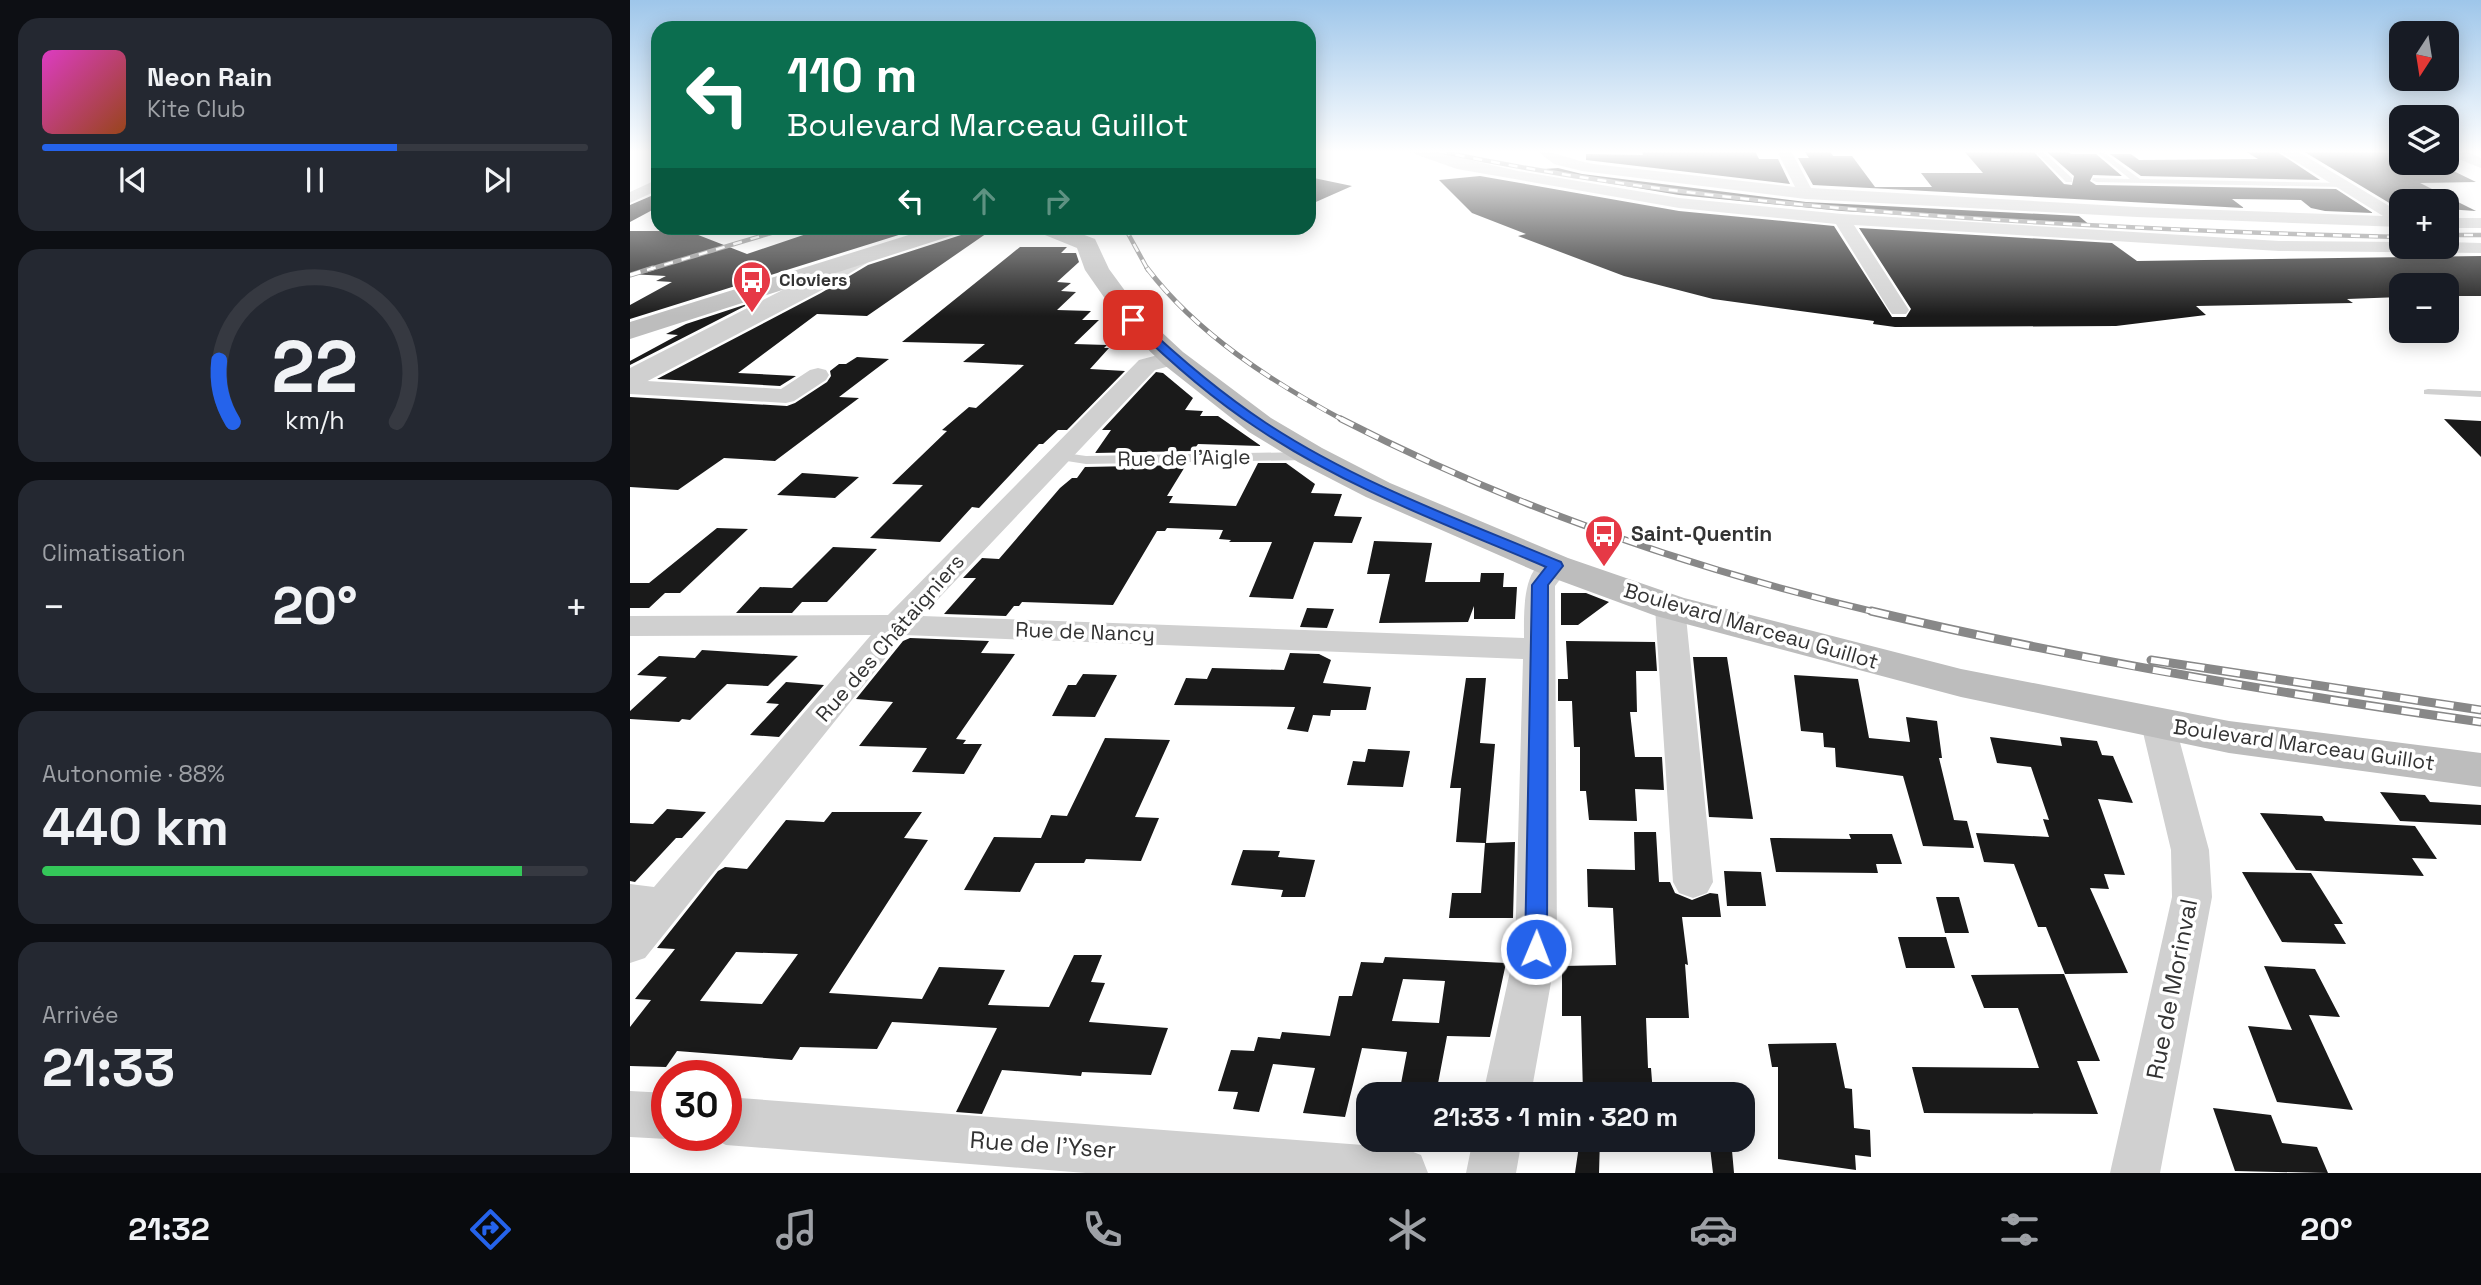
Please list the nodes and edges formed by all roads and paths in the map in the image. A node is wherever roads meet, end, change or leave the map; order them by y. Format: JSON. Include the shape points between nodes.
{"nodes":[{"id":1,"x":1707,"y":206,"type":"edge"},
{"id":2,"x":2014,"y":206,"type":"edge"},
{"id":3,"x":1842,"y":219,"type":"junction"},
{"id":4,"x":2389,"y":221,"type":"edge"},
{"id":5,"x":2459,"y":223,"type":"edge"},
{"id":6,"x":2481,"y":223,"type":"edge"},
{"id":7,"x":930,"y":235,"type":"edge"},
{"id":8,"x":1065,"y":235,"type":"edge"},
{"id":9,"x":2389,"y":247,"type":"edge"},
{"id":10,"x":2459,"y":248,"type":"edge"},
{"id":11,"x":2481,"y":248,"type":"edge"},
{"id":12,"x":859,"y":258,"type":"junction"},
{"id":13,"x":812,"y":286,"type":"junction"},
{"id":14,"x":766,"y":288,"type":"junction"},
{"id":15,"x":1899,"y":310,"type":"dead end"},
{"id":16,"x":630,"y":331,"type":"edge"},
{"id":17,"x":1172,"y":358,"type":"junction"},
{"id":18,"x":818,"y":374,"type":"dead end"},
{"id":19,"x":630,"y":379,"type":"edge"},
{"id":20,"x":630,"y":387,"type":"edge"},
{"id":21,"x":2428,"y":392,"type":"dead end"},
{"id":22,"x":2481,"y":394,"type":"edge"},
{"id":23,"x":1310,"y":455,"type":"junction"},
{"id":24,"x":1058,"y":457,"type":"junction"},
{"id":25,"x":1555,"y":566,"type":"junction"},
{"id":26,"x":1670,"y":607,"type":"junction"},
{"id":27,"x":896,"y":625,"type":"junction"},
{"id":28,"x":630,"y":626,"type":"edge"},
{"id":29,"x":1539,"y":649,"type":"junction"},
{"id":30,"x":2158,"y":724,"type":"junction"},
{"id":31,"x":2481,"y":770,"type":"edge"},
{"id":32,"x":1693,"y":882,"type":"dead end"},
{"id":33,"x":646,"y":903,"type":"edge"},
{"id":34,"x":630,"y":945,"type":"edge"},
{"id":35,"x":1509,"y":1082,"type":"edge"},
{"id":36,"x":630,"y":1114,"type":"edge"},
{"id":37,"x":651,"y":1115,"type":"edge"},
{"id":38,"x":742,"y":1122,"type":"edge"},
{"id":39,"x":1495,"y":1152,"type":"edge"},
{"id":40,"x":1403,"y":1173,"type":"edge"},
{"id":41,"x":1491,"y":1173,"type":"edge"},
{"id":42,"x":2135,"y":1173,"type":"edge"}],
"edges":[{"from":1,"to":3,"type":"street"},
{"from":2,"to":4,"type":"street"},
{"from":3,"to":9,"type":"street","via":[[2279,246]]},
{"from":3,"to":15,"type":"street"},
{"from":5,"to":6,"type":"street"},
{"from":7,"to":12,"type":"main road"},
{"from":8,"to":17,"type":"main road","name":"Boulevard Marceau Guillot","via":[[1087,244],[1097,270],[1115,296]]},
{"from":10,"to":11,"type":"street"},
{"from":12,"to":13,"type":"street"},
{"from":12,"to":14,"type":"main road"},
{"from":13,"to":14,"type":"street","via":[[796,282]]},
{"from":13,"to":19,"type":"street"},
{"from":14,"to":16,"type":"main road"},
{"from":17,"to":23,"type":"main road","name":"Boulevard Marceau Guillot","via":[[1260,425]]},
{"from":17,"to":24,"type":"street","name":"Rue des Châtaigniers","via":[[1147,365]]},
{"from":18,"to":20,"type":"street","via":[[786,397]]},
{"from":21,"to":22,"type":"lane"},
{"from":23,"to":24,"type":"lane","name":"Rue de l'Aigle"},
{"from":23,"to":25,"type":"main road","name":"Boulevard Marceau Guillot","via":[[1378,490]]},
{"from":24,"to":27,"type":"street","name":"Rue des Châtaigniers"},
{"from":25,"to":26,"type":"main road","name":"Boulevard Marceau Guillot"},
{"from":25,"to":29,"type":"street","via":[[1540,585]]},
{"from":26,"to":30,"type":"main road","name":"Boulevard Marceau Guillot","via":[[1961,683]]},
{"from":26,"to":32,"type":"street"},
{"from":27,"to":28,"type":"street","name":"Rue de Nancy"},
{"from":27,"to":29,"type":"street","name":"Rue de Nancy"},
{"from":27,"to":33,"type":"street","name":"Rue des Châtaigniers"},
{"from":29,"to":35,"type":"street","via":[[1536,949]]},
{"from":30,"to":31,"type":"main road","name":"Boulevard Marceau Guillot"},
{"from":30,"to":42,"type":"street","name":"Rue de Morinval","via":[[2190,850],[2192,897]]},
{"from":33,"to":34,"type":"street","name":"Rue des Châtaigniers"},
{"from":36,"to":37,"type":"street"},
{"from":38,"to":40,"type":"street","name":"Rue de l'Yser"},
{"from":39,"to":41,"type":"street"}]}
